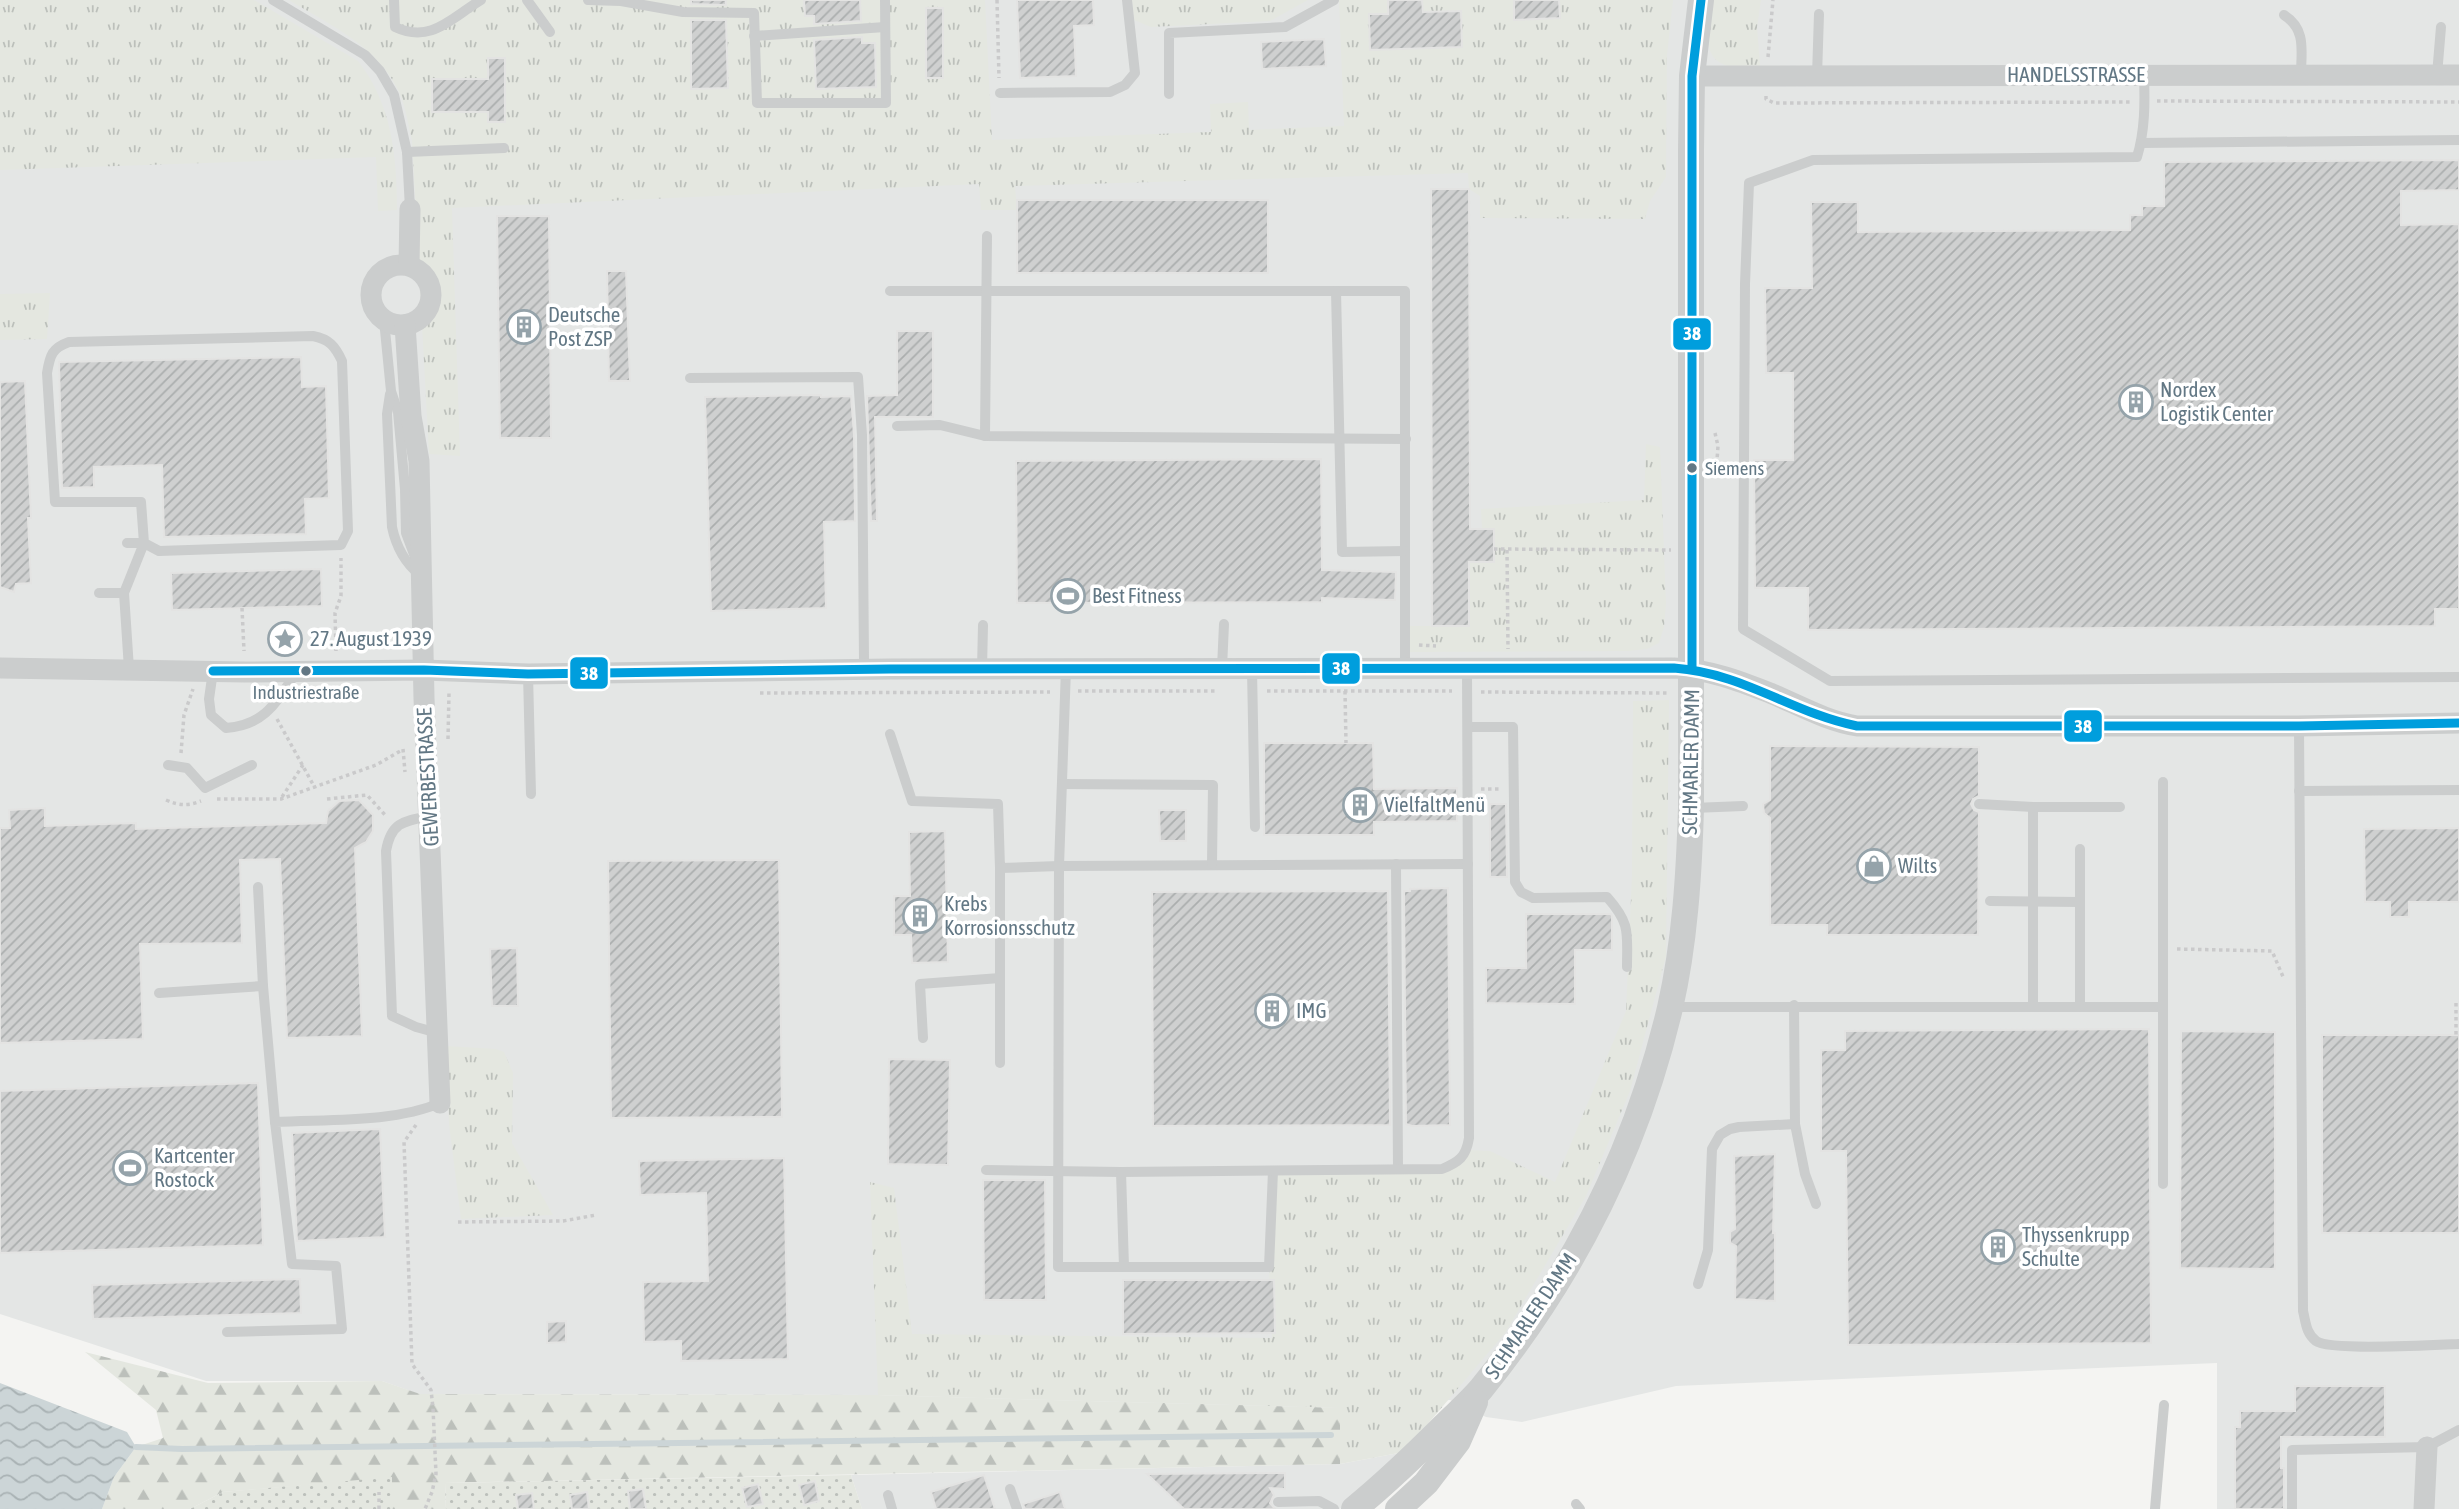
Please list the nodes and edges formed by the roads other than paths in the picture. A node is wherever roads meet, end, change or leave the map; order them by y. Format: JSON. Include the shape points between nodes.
{"nodes":[{"id":1,"x":273,"y":0,"type":"edge"},
{"id":2,"x":394,"y":0,"type":"edge"},
{"id":3,"x":481,"y":0,"type":"edge"},
{"id":4,"x":527,"y":0,"type":"edge"},
{"id":5,"x":588,"y":0,"type":"edge"},
{"id":6,"x":885,"y":0,"type":"edge"},
{"id":7,"x":1127,"y":0,"type":"edge"},
{"id":8,"x":1334,"y":0,"type":"edge"},
{"id":9,"x":1701,"y":0,"type":"edge"},
{"id":10,"x":1819,"y":14,"type":"dead end"},
{"id":11,"x":2284,"y":15,"type":"dead end"},
{"id":12,"x":885,"y":27,"type":"junction"},
{"id":13,"x":2441,"y":27,"type":"dead end"},
{"id":14,"x":550,"y":32,"type":"dead end"},
{"id":15,"x":754,"y":36,"type":"junction"},
{"id":16,"x":2144,"y":75,"type":"junction"},
{"id":17,"x":2301,"y":75,"type":"junction"},
{"id":18,"x":2448,"y":75,"type":"edge"},
{"id":19,"x":1692,"y":76,"type":"junction"},
{"id":20,"x":1817,"y":76,"type":"junction"},
{"id":21,"x":1000,"y":93,"type":"road end"},
{"id":22,"x":1169,"y":94,"type":"dead end"},
{"id":23,"x":2459,"y":140,"type":"edge"},
{"id":24,"x":2141,"y":143,"type":"junction"},
{"id":25,"x":504,"y":148,"type":"dead end"},
{"id":26,"x":407,"y":152,"type":"junction"},
{"id":27,"x":410,"y":209,"type":"joint"},
{"id":28,"x":987,"y":236,"type":"dead end"},
{"id":29,"x":409,"y":265,"type":"junction"},
{"id":30,"x":890,"y":291,"type":"dead end"},
{"id":31,"x":1336,"y":291,"type":"junction"},
{"id":32,"x":988,"y":292,"type":"junction"},
{"id":33,"x":384,"y":320,"type":"junction"},
{"id":34,"x":405,"y":325,"type":"junction"},
{"id":35,"x":690,"y":378,"type":"dead end"},
{"id":36,"x":897,"y":426,"type":"dead end"},
{"id":37,"x":985,"y":436,"type":"junction"},
{"id":38,"x":1338,"y":439,"type":"junction"},
{"id":39,"x":1406,"y":439,"type":"junction"},
{"id":40,"x":127,"y":543,"type":"dead end"},
{"id":41,"x":144,"y":543,"type":"junction"},
{"id":42,"x":1405,"y":551,"type":"junction"},
{"id":43,"x":422,"y":576,"type":"junction"},
{"id":44,"x":99,"y":593,"type":"dead end"},
{"id":45,"x":124,"y":593,"type":"junction"},
{"id":46,"x":1224,"y":624,"type":"dead end"},
{"id":47,"x":983,"y":625,"type":"dead end"},
{"id":48,"x":864,"y":660,"type":"dead end"},
{"id":49,"x":0,"y":668,"type":"edge"},
{"id":50,"x":1066,"y":668,"type":"junction"},
{"id":51,"x":1222,"y":668,"type":"junction"},
{"id":52,"x":1252,"y":668,"type":"junction"},
{"id":53,"x":1405,"y":668,"type":"junction"},
{"id":54,"x":128,"y":669,"type":"junction"},
{"id":55,"x":982,"y":669,"type":"junction"},
{"id":56,"x":1467,"y":669,"type":"junction"},
{"id":57,"x":424,"y":670,"type":"junction"},
{"id":58,"x":207,"y":671,"type":"junction"},
{"id":59,"x":297,"y":671,"type":"junction"},
{"id":60,"x":528,"y":674,"type":"junction"},
{"id":61,"x":2459,"y":677,"type":"edge"},
{"id":62,"x":1692,"y":680,"type":"junction"},
{"id":63,"x":2459,"y":723,"type":"edge"},
{"id":64,"x":2299,"y":726,"type":"junction"},
{"id":65,"x":1468,"y":727,"type":"junction"},
{"id":66,"x":890,"y":734,"type":"dead end"},
{"id":67,"x":174,"y":765,"type":"road end"},
{"id":68,"x":252,"y":765,"type":"dead end"},
{"id":69,"x":2163,"y":782,"type":"dead end"},
{"id":70,"x":1062,"y":784,"type":"junction"},
{"id":71,"x":2459,"y":790,"type":"edge"},
{"id":72,"x":2299,"y":791,"type":"junction"},
{"id":73,"x":531,"y":794,"type":"dead end"},
{"id":74,"x":1979,"y":804,"type":"dead end"},
{"id":75,"x":1743,"y":806,"type":"dead end"},
{"id":76,"x":2033,"y":807,"type":"junction"},
{"id":77,"x":2120,"y":807,"type":"dead end"},
{"id":78,"x":1692,"y":808,"type":"junction"},
{"id":79,"x":430,"y":816,"type":"junction"},
{"id":80,"x":1255,"y":827,"type":"dead end"},
{"id":81,"x":2080,"y":849,"type":"dead end"},
{"id":82,"x":1212,"y":864,"type":"junction"},
{"id":83,"x":1396,"y":864,"type":"junction"},
{"id":84,"x":1468,"y":864,"type":"junction"},
{"id":85,"x":1059,"y":866,"type":"junction"},
{"id":86,"x":1000,"y":868,"type":"junction"},
{"id":87,"x":258,"y":887,"type":"dead end"},
{"id":88,"x":1990,"y":901,"type":"dead end"},
{"id":89,"x":2033,"y":901,"type":"junction"},
{"id":90,"x":2080,"y":902,"type":"junction"},
{"id":91,"x":1628,"y":967,"type":"dead end"},
{"id":92,"x":1000,"y":978,"type":"junction"},
{"id":93,"x":263,"y":986,"type":"junction"},
{"id":94,"x":159,"y":993,"type":"dead end"},
{"id":95,"x":1794,"y":1005,"type":"junction"},
{"id":96,"x":2033,"y":1006,"type":"junction"},
{"id":97,"x":2080,"y":1006,"type":"junction"},
{"id":98,"x":1670,"y":1007,"type":"junction"},
{"id":99,"x":2163,"y":1007,"type":"junction"},
{"id":100,"x":438,"y":1033,"type":"junction"},
{"id":101,"x":923,"y":1038,"type":"dead end"},
{"id":102,"x":1000,"y":1063,"type":"dead end"},
{"id":103,"x":440,"y":1103,"type":"joint"},
{"id":104,"x":275,"y":1122,"type":"junction"},
{"id":105,"x":1795,"y":1124,"type":"junction"},
{"id":106,"x":1398,"y":1169,"type":"junction"},
{"id":107,"x":986,"y":1170,"type":"dead end"},
{"id":108,"x":1059,"y":1171,"type":"junction"},
{"id":109,"x":1273,"y":1171,"type":"junction"},
{"id":110,"x":1121,"y":1172,"type":"junction"},
{"id":111,"x":2163,"y":1184,"type":"dead end"},
{"id":112,"x":1816,"y":1204,"type":"dead end"},
{"id":113,"x":1124,"y":1267,"type":"junction"},
{"id":114,"x":1698,"y":1284,"type":"dead end"},
{"id":115,"x":228,"y":1332,"type":"dead end"},
{"id":116,"x":2459,"y":1345,"type":"edge"},
{"id":117,"x":1480,"y":1391,"type":"junction"},
{"id":118,"x":2164,"y":1405,"type":"dead end"},
{"id":119,"x":2459,"y":1430,"type":"edge"},
{"id":120,"x":2427,"y":1447,"type":"junction"},
{"id":121,"x":1010,"y":1489,"type":"dead end"},
{"id":122,"x":888,"y":1495,"type":"dead end"},
{"id":123,"x":1278,"y":1502,"type":"dead end"},
{"id":124,"x":892,"y":1509,"type":"edge"},
{"id":125,"x":1017,"y":1509,"type":"edge"},
{"id":126,"x":1334,"y":1509,"type":"edge"},
{"id":127,"x":1354,"y":1509,"type":"edge"},
{"id":128,"x":1398,"y":1509,"type":"edge"},
{"id":129,"x":2155,"y":1509,"type":"edge"},
{"id":130,"x":2292,"y":1509,"type":"edge"},
{"id":131,"x":2424,"y":1509,"type":"edge"}],
"edges":[{"from":1,"to":26,"type":"lane","via":[[366,55],[394,95]]},
{"from":2,"to":3,"type":"lane","via":[[395,27],[410,34],[429,32]]},
{"from":4,"to":14,"type":"lane"},
{"from":5,"to":15,"type":"lane","via":[[683,12],[754,13]]},
{"from":6,"to":12,"type":"lane"},
{"from":7,"to":21,"type":"lane","via":[[1135,73],[1125,85],[1110,92]]},
{"from":8,"to":22,"type":"lane","via":[[1285,27],[1169,33]]},
{"from":9,"to":19,"type":"street","name":"SCHMARLER DAMM"},
{"from":10,"to":20,"type":"lane"},
{"from":11,"to":17,"type":"lane","via":[[2295,22],[2301,35]]},
{"from":12,"to":15,"type":"lane"},
{"from":12,"to":15,"type":"lane","via":[[886,103],[757,103]]},
{"from":13,"to":18,"type":"lane"},
{"from":16,"to":17,"type":"street","name":"HANDELSSTRASSE"},
{"from":16,"to":20,"type":"street","name":"HANDELSSTRASSE"},
{"from":16,"to":24,"type":"lane"},
{"from":17,"to":18,"type":"street","name":"HANDELSSTRASSE"},
{"from":19,"to":20,"type":"street","name":"HANDELSSTRASSE"},
{"from":19,"to":62,"type":"street","name":"SCHMARLER DAMM"},
{"from":23,"to":24,"type":"lane"},
{"from":24,"to":61,"type":"lane","via":[[2137,157],[1812,160],[1749,183],[1743,629],[1830,681]]},
{"from":25,"to":26,"type":"lane"},
{"from":26,"to":27,"type":"lane"},
{"from":27,"to":29,"type":"street"},
{"from":28,"to":32,"type":"lane"},
{"from":29,"to":33,"type":"street","via":[[383,270],[372,285],[372,304]]},
{"from":29,"to":34,"type":"street","via":[[426,276],[432,294],[426,313]]},
{"from":30,"to":32,"type":"lane"},
{"from":31,"to":32,"type":"lane"},
{"from":31,"to":38,"type":"lane"},
{"from":31,"to":39,"type":"lane","via":[[1405,291]]},
{"from":32,"to":37,"type":"lane"},
{"from":33,"to":34,"type":"street"},
{"from":33,"to":43,"type":"lane","via":[[391,391],[387,414],[392,527],[394,540],[410,567]]},
{"from":34,"to":43,"type":"street","name":"GEWERBESTRASSE","via":[[419,461]]},
{"from":35,"to":48,"type":"lane","via":[[858,377]]},
{"from":36,"to":37,"type":"lane","via":[[940,425]]},
{"from":37,"to":38,"type":"lane"},
{"from":38,"to":39,"type":"lane"},
{"from":38,"to":42,"type":"lane","via":[[1342,552]]},
{"from":39,"to":42,"type":"lane"},
{"from":40,"to":41,"type":"lane"},
{"from":41,"to":41,"type":"lane","via":[[159,551],[341,545],[348,531],[342,361],[327,339],[69,342],[56,347],[47,373],[55,502],[141,502]]},
{"from":41,"to":45,"type":"lane"},
{"from":42,"to":53,"type":"lane"},
{"from":43,"to":57,"type":"street","name":"GEWERBESTRASSE"},
{"from":44,"to":45,"type":"lane"},
{"from":45,"to":54,"type":"lane"},
{"from":46,"to":51,"type":"lane"},
{"from":47,"to":55,"type":"lane"},
{"from":49,"to":54,"type":"street"},
{"from":50,"to":51,"type":"street"},
{"from":50,"to":55,"type":"street"},
{"from":50,"to":70,"type":"lane"},
{"from":51,"to":52,"type":"street"},
{"from":52,"to":53,"type":"street"},
{"from":52,"to":80,"type":"lane"},
{"from":53,"to":56,"type":"street"},
{"from":54,"to":58,"type":"street"},
{"from":55,"to":60,"type":"street"},
{"from":56,"to":62,"type":"street"},
{"from":56,"to":65,"type":"lane"},
{"from":57,"to":59,"type":"street"},
{"from":57,"to":60,"type":"street"},
{"from":57,"to":79,"type":"street","name":"GEWERBESTRASSE"},
{"from":58,"to":59,"type":"street"},
{"from":58,"to":59,"type":"lane","via":[[211,715],[226,728],[245,727],[271,708]]},
{"from":60,"to":73,"type":"lane"},
{"from":62,"to":64,"type":"street","via":[[1715,673],[1827,719],[1857,726]]},
{"from":62,"to":78,"type":"street","name":"SCHMARLER DAMM"},
{"from":63,"to":64,"type":"street"},
{"from":64,"to":72,"type":"lane"},
{"from":65,"to":84,"type":"lane"},
{"from":65,"to":91,"type":"lane","via":[[1513,727],[1515,883],[1533,898],[1607,897],[1627,925]]},
{"from":66,"to":86,"type":"lane","via":[[912,801],[998,804]]},
{"from":67,"to":68,"type":"lane","via":[[187,768],[205,788]]},
{"from":69,"to":99,"type":"lane"},
{"from":70,"to":82,"type":"lane","via":[[1213,785]]},
{"from":70,"to":85,"type":"lane"},
{"from":71,"to":72,"type":"lane"},
{"from":72,"to":116,"type":"lane","via":[[2303,1311],[2307,1332],[2318,1343],[2340,1346]]},
{"from":74,"to":76,"type":"lane"},
{"from":75,"to":78,"type":"lane"},
{"from":76,"to":77,"type":"lane"},
{"from":76,"to":89,"type":"lane"},
{"from":78,"to":98,"type":"street","name":"SCHMARLER DAMM","via":[[1686,899]]},
{"from":79,"to":100,"type":"street","name":"GEWERBESTRASSE"},
{"from":79,"to":100,"type":"lane","via":[[408,820],[389,835],[392,1016]]},
{"from":81,"to":90,"type":"lane"},
{"from":82,"to":83,"type":"lane"},
{"from":82,"to":85,"type":"lane"},
{"from":83,"to":84,"type":"lane"},
{"from":83,"to":106,"type":"lane"},
{"from":84,"to":106,"type":"lane","via":[[1467,1150],[1456,1163],[1442,1168]]},
{"from":85,"to":86,"type":"lane"},
{"from":85,"to":108,"type":"lane"},
{"from":86,"to":92,"type":"lane"},
{"from":87,"to":93,"type":"lane"},
{"from":88,"to":89,"type":"lane"},
{"from":89,"to":90,"type":"lane"},
{"from":89,"to":96,"type":"lane"},
{"from":90,"to":97,"type":"lane"},
{"from":92,"to":101,"type":"lane","via":[[920,984]]},
{"from":92,"to":102,"type":"lane"},
{"from":93,"to":94,"type":"lane"},
{"from":93,"to":104,"type":"lane"},
{"from":95,"to":96,"type":"lane"},
{"from":95,"to":98,"type":"lane"},
{"from":95,"to":105,"type":"lane"},
{"from":96,"to":97,"type":"lane"},
{"from":97,"to":99,"type":"lane"},
{"from":98,"to":117,"type":"street","name":"SCHMARLER DAMM","via":[[1629,1142],[1602,1202],[1574,1256]]},
{"from":99,"to":111,"type":"lane"},
{"from":100,"to":103,"type":"street","name":"GEWERBESTRASSE"},
{"from":103,"to":104,"type":"lane","via":[[419,1112]]},
{"from":104,"to":115,"type":"lane","via":[[292,1264],[336,1266],[342,1329]]},
{"from":105,"to":112,"type":"lane"},
{"from":105,"to":114,"type":"lane","via":[[1739,1127],[1720,1135],[1712,1149],[1708,1250]]},
{"from":106,"to":109,"type":"lane"},
{"from":107,"to":108,"type":"lane"},
{"from":108,"to":110,"type":"lane"},
{"from":108,"to":113,"type":"lane","via":[[1059,1267]]},
{"from":109,"to":110,"type":"lane"},
{"from":109,"to":113,"type":"lane","via":[[1269,1267]]},
{"from":110,"to":113,"type":"lane"},
{"from":117,"to":127,"type":"street","name":"SCHMARLER DAMM"},
{"from":117,"to":128,"type":"street","name":"SCHMARLER DAMM","via":[[1458,1441],[1426,1483]]},
{"from":118,"to":129,"type":"lane"},
{"from":119,"to":120,"type":"lane"},
{"from":120,"to":130,"type":"lane","via":[[2292,1450]]},
{"from":120,"to":131,"type":"street"},
{"from":121,"to":125,"type":"lane"},
{"from":122,"to":124,"type":"lane"},
{"from":123,"to":126,"type":"lane","via":[[1319,1501]]}]}
